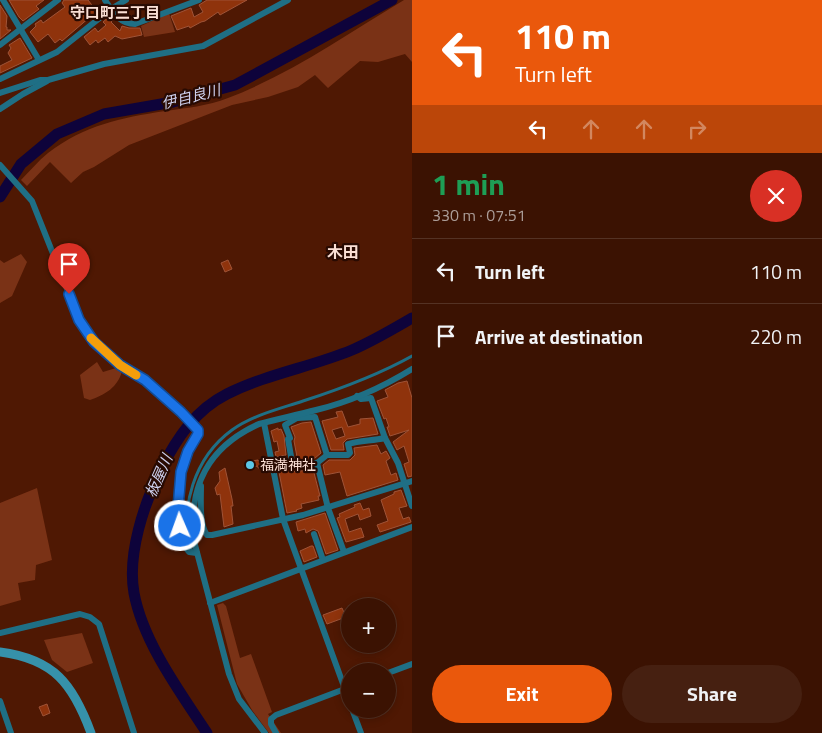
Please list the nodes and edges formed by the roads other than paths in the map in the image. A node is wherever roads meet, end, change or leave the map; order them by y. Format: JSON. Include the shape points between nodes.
{"nodes":[{"id":1,"x":3,"y":0,"type":"edge"},
{"id":2,"x":58,"y":0,"type":"edge"},
{"id":3,"x":105,"y":0,"type":"edge"},
{"id":4,"x":126,"y":0,"type":"edge"},
{"id":5,"x":199,"y":0,"type":"edge"},
{"id":6,"x":288,"y":0,"type":"edge"},
{"id":7,"x":111,"y":9,"type":"junction"},
{"id":8,"x":21,"y":29,"type":"junction"},
{"id":9,"x":0,"y":45,"type":"edge"},
{"id":10,"x":39,"y":60,"type":"junction"},
{"id":11,"x":0,"y":79,"type":"edge"},
{"id":12,"x":48,"y":80,"type":"junction"},
{"id":13,"x":0,"y":93,"type":"edge"},
{"id":14,"x":0,"y":108,"type":"edge"},
{"id":15,"x":0,"y":165,"type":"edge"},
{"id":16,"x":412,"y":356,"type":"edge"},
{"id":17,"x":412,"y":369,"type":"edge"},
{"id":18,"x":357,"y":396,"type":"junction"},
{"id":19,"x":297,"y":416,"type":"junction"},
{"id":20,"x":264,"y":423,"type":"junction"},
{"id":21,"x":385,"y":438,"type":"junction"},
{"id":22,"x":327,"y":455,"type":"junction"},
{"id":23,"x":317,"y":463,"type":"junction"},
{"id":24,"x":200,"y":480,"type":"junction"},
{"id":25,"x":412,"y":481,"type":"edge"},
{"id":26,"x":404,"y":483,"type":"junction"},
{"id":27,"x":412,"y":506,"type":"edge"},
{"id":28,"x":328,"y":508,"type":"junction"},
{"id":29,"x":283,"y":519,"type":"junction"},
{"id":30,"x":412,"y":527,"type":"edge"},
{"id":31,"x":314,"y":534,"type":"dead end"},
{"id":32,"x":344,"y":552,"type":"junction"},
{"id":33,"x":195,"y":553,"type":"junction"},
{"id":34,"x":323,"y":560,"type":"junction"},
{"id":35,"x":301,"y":568,"type":"junction"},
{"id":36,"x":210,"y":603,"type":"junction"},
{"id":37,"x":0,"y":633,"type":"edge"},
{"id":38,"x":0,"y":652,"type":"edge"},
{"id":39,"x":412,"y":664,"type":"edge"},
{"id":40,"x":396,"y":670,"type":"edge"},
{"id":41,"x":341,"y":672,"type":"edge"},
{"id":42,"x":341,"y":690,"type":"edge"},
{"id":43,"x":0,"y":703,"type":"edge"},
{"id":44,"x":355,"y":718,"type":"edge"},
{"id":45,"x":12,"y":733,"type":"edge"},
{"id":46,"x":91,"y":733,"type":"edge"},
{"id":47,"x":134,"y":733,"type":"edge"},
{"id":48,"x":264,"y":733,"type":"edge"},
{"id":49,"x":276,"y":733,"type":"edge"},
{"id":50,"x":361,"y":733,"type":"edge"}],
"edges":[{"from":1,"to":8,"type":"street"},
{"from":2,"to":8,"type":"street"},
{"from":3,"to":7,"type":"street"},
{"from":4,"to":7,"type":"street"},
{"from":5,"to":7,"type":"street","via":[[134,24],[121,21]]},
{"from":6,"to":12,"type":"street","via":[[203,46],[104,64]]},
{"from":7,"to":10,"type":"street","via":[[57,52]]},
{"from":8,"to":9,"type":"street"},
{"from":8,"to":10,"type":"street"},
{"from":10,"to":11,"type":"street"},
{"from":12,"to":13,"type":"street"},
{"from":12,"to":14,"type":"street"},
{"from":15,"to":33,"type":"street","via":[[26,194],[36,212],[85,330],[94,342],[120,365],[145,380],[196,426],[198,434],[181,472],[178,508],[182,542],[187,550]]},
{"from":16,"to":33,"type":"lane","via":[[358,382],[257,416],[233,429],[216,444],[196,474],[188,499],[186,520]]},
{"from":17,"to":18,"type":"street"},
{"from":18,"to":19,"type":"street"},
{"from":18,"to":21,"type":"street","via":[[371,398]]},
{"from":19,"to":20,"type":"street"},
{"from":19,"to":22,"type":"street","via":[[315,417]]},
{"from":19,"to":23,"type":"street","via":[[285,425],[292,462],[296,467]]},
{"from":20,"to":24,"type":"street","via":[[235,437],[220,450]]},
{"from":20,"to":29,"type":"street"},
{"from":21,"to":22,"type":"street","via":[[348,444],[348,456]]},
{"from":21,"to":26,"type":"street"},
{"from":22,"to":23,"type":"street"},
{"from":23,"to":28,"type":"street"},
{"from":24,"to":29,"type":"street","via":[[201,510],[207,535]]},
{"from":24,"to":33,"type":"street","via":[[193,501]]},
{"from":25,"to":26,"type":"street"},
{"from":26,"to":27,"type":"street"},
{"from":26,"to":28,"type":"street"},
{"from":28,"to":29,"type":"street"},
{"from":28,"to":32,"type":"street"},
{"from":29,"to":35,"type":"street"},
{"from":30,"to":32,"type":"street"},
{"from":31,"to":34,"type":"street"},
{"from":32,"to":34,"type":"street"},
{"from":33,"to":36,"type":"street"},
{"from":34,"to":35,"type":"street"},
{"from":35,"to":36,"type":"street"},
{"from":35,"to":41,"type":"street"},
{"from":36,"to":48,"type":"street","via":[[239,699]]},
{"from":37,"to":47,"type":"street","via":[[63,617],[80,614],[90,617],[99,624]]},
{"from":38,"to":46,"type":"street","via":[[21,656],[56,673],[77,698]]},
{"from":39,"to":40,"type":"street"},
{"from":42,"to":49,"type":"street","via":[[271,718]]},
{"from":43,"to":45,"type":"street"},
{"from":44,"to":50,"type":"street"}]}
